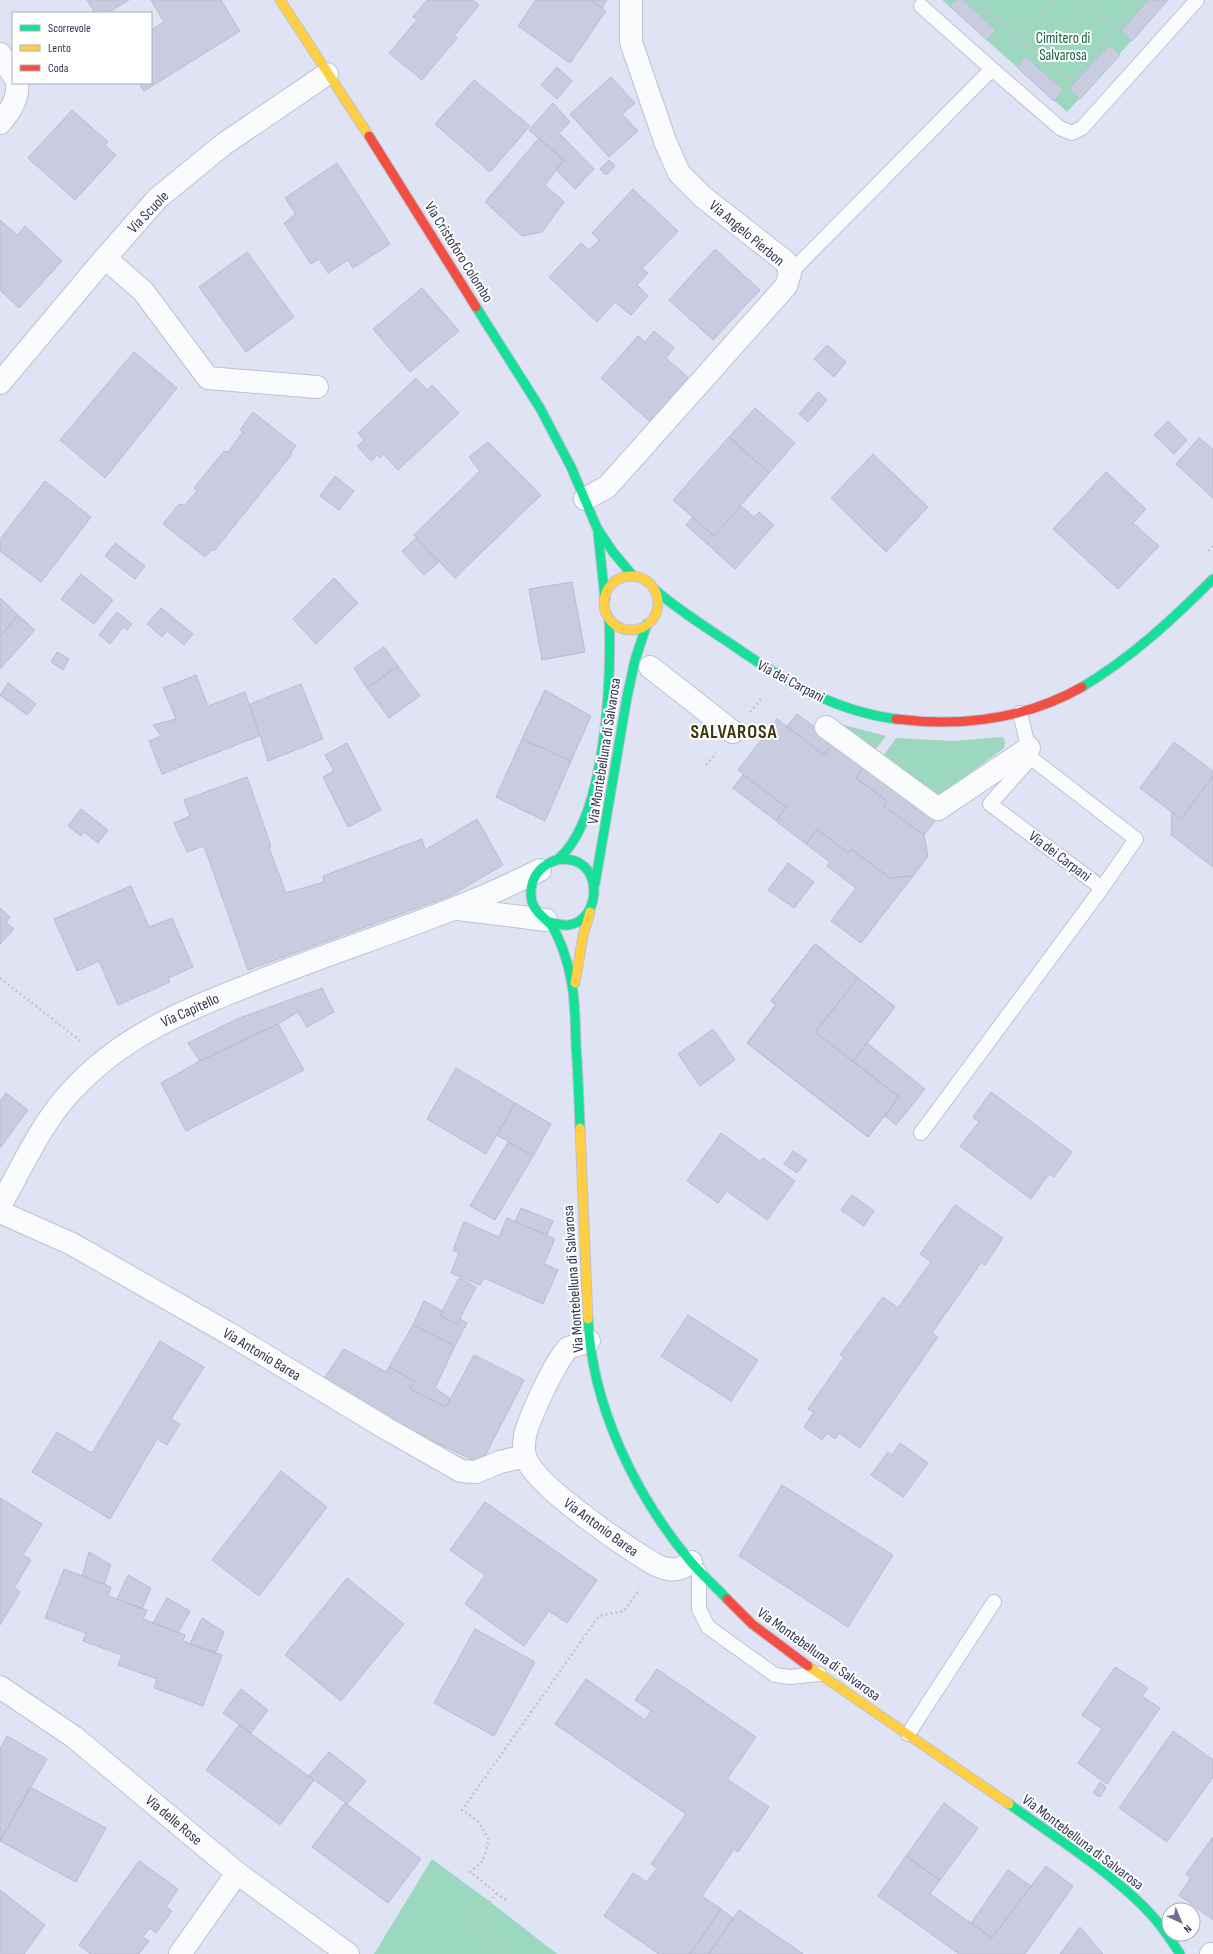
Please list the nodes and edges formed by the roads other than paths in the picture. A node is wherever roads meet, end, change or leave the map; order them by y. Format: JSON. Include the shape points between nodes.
{"nodes":[{"id":1,"x":280,"y":0,"type":"edge"},
{"id":2,"x":631,"y":0,"type":"edge"},
{"id":3,"x":1197,"y":0,"type":"edge"},
{"id":4,"x":921,"y":6,"type":"dead end"},
{"id":5,"x":0,"y":54,"type":"edge"},
{"id":6,"x":992,"y":69,"type":"junction"},
{"id":7,"x":12,"y":73,"type":"edge"},
{"id":8,"x":327,"y":74,"type":"junction"},
{"id":9,"x":16,"y":84,"type":"edge"},
{"id":10,"x":0,"y":123,"type":"edge"},
{"id":11,"x":105,"y":258,"type":"junction"},
{"id":12,"x":790,"y":273,"type":"junction"},
{"id":13,"x":4,"y":373,"type":"edge"},
{"id":14,"x":317,"y":387,"type":"dead end"},
{"id":15,"x":585,"y":499,"type":"junction"},
{"id":16,"x":597,"y":528,"type":"junction"},
{"id":17,"x":633,"y":576,"type":"junction"},
{"id":18,"x":1213,"y":579,"type":"edge"},
{"id":19,"x":654,"y":589,"type":"junction"},
{"id":20,"x":605,"y":599,"type":"junction"},
{"id":21,"x":609,"y":618,"type":"junction"},
{"id":22,"x":664,"y":620,"type":"dead end"},
{"id":23,"x":680,"y":621,"type":"dead end"},
{"id":24,"x":649,"y":622,"type":"junction"},
{"id":25,"x":711,"y":632,"type":"junction"},
{"id":26,"x":650,"y":666,"type":"dead end"},
{"id":27,"x":1020,"y":714,"type":"junction"},
{"id":28,"x":826,"y":727,"type":"dead end"},
{"id":29,"x":733,"y":732,"type":"road end"},
{"id":30,"x":1030,"y":753,"type":"junction"},
{"id":31,"x":548,"y":865,"type":"junction"},
{"id":32,"x":595,"y":884,"type":"junction"},
{"id":33,"x":1102,"y":888,"type":"junction"},
{"id":34,"x":451,"y":909,"type":"junction"},
{"id":35,"x":590,"y":912,"type":"junction"},
{"id":36,"x":548,"y":921,"type":"junction"},
{"id":37,"x":574,"y":988,"type":"junction"},
{"id":38,"x":921,"y":1133,"type":"dead end"},
{"id":39,"x":0,"y":1206,"type":"edge"},
{"id":40,"x":0,"y":1212,"type":"edge"},
{"id":41,"x":589,"y":1342,"type":"junction"},
{"id":42,"x":525,"y":1456,"type":"junction"},
{"id":43,"x":695,"y":1566,"type":"junction"},
{"id":44,"x":994,"y":1602,"type":"dead end"},
{"id":45,"x":818,"y":1674,"type":"junction"},
{"id":46,"x":0,"y":1687,"type":"edge"},
{"id":47,"x":908,"y":1734,"type":"junction"},
{"id":48,"x":237,"y":1873,"type":"junction"},
{"id":49,"x":180,"y":1954,"type":"edge"},
{"id":50,"x":348,"y":1954,"type":"edge"},
{"id":51,"x":1180,"y":1954,"type":"edge"}],
"edges":[{"from":1,"to":8,"type":"street","name":"Via Cristoforo Colombo"},
{"from":2,"to":12,"type":"street","name":"Via Angelo Pierbon","via":[[631,42],[665,141],[679,173],[703,197],[786,262]]},
{"from":3,"to":6,"type":"lane","via":[[1082,128],[1072,133],[1060,128]]},
{"from":4,"to":6,"type":"lane"},
{"from":5,"to":7,"type":"street"},
{"from":6,"to":12,"type":"lane"},
{"from":8,"to":11,"type":"street","name":"Via Scuole","via":[[224,144],[158,198]]},
{"from":8,"to":15,"type":"street","name":"Via Cristoforo Colombo","via":[[362,125],[540,408],[557,437]]},
{"from":9,"to":10,"type":"street","via":[[13,105]]},
{"from":11,"to":13,"type":"street","name":"Via Scuole"},
{"from":11,"to":14,"type":"street","via":[[143,291],[208,378]]},
{"from":12,"to":15,"type":"street","name":"Via Angelo Pierbon","via":[[786,286],[607,487]]},
{"from":15,"to":16,"type":"street","name":"Via Cristoforo Colombo"},
{"from":16,"to":17,"type":"street","name":"Via Cristoforo Colombo"},
{"from":16,"to":20,"type":"street","name":"Via Cristoforo Colombo"},
{"from":17,"to":19,"type":"street","via":[[645,580]]},
{"from":17,"to":20,"type":"street","via":[[623,577],[614,582],[608,589]]},
{"from":18,"to":27,"type":"street","name":"Via dei Carpani","via":[[1152,637],[1110,670],[1063,697]]},
{"from":19,"to":24,"type":"street","via":[[658,606]]},
{"from":19,"to":25,"type":"street","name":"Via dei Carpani","via":[[677,609]]},
{"from":20,"to":21,"type":"street","via":[[605,609]]},
{"from":21,"to":24,"type":"street","via":[[625,629],[639,628]]},
{"from":21,"to":31,"type":"street","name":"Via Montebelluna di Salvarosa","via":[[607,704],[597,772],[587,811],[576,837],[568,850]]},
{"from":22,"to":24,"type":"street"},
{"from":23,"to":25,"type":"street","name":"Via dei Carpani"},
{"from":24,"to":32,"type":"street","name":"Via Montebelluna di Salvarosa","via":[[630,679]]},
{"from":25,"to":27,"type":"street","name":"Via dei Carpani","via":[[795,686],[867,714],[903,721],[948,724]]},
{"from":26,"to":29,"type":"street"},
{"from":27,"to":30,"type":"lane"},
{"from":28,"to":30,"type":"street","via":[[938,809]]},
{"from":30,"to":33,"type":"lane","name":"Via dei Carpani","via":[[1136,839]]},
{"from":30,"to":33,"type":"lane","name":"Via dei Carpani","via":[[990,804]]},
{"from":31,"to":32,"type":"street","via":[[576,863],[585,868]]},
{"from":31,"to":34,"type":"street","name":"Via Capitello","via":[[474,901]]},
{"from":31,"to":36,"type":"street","via":[[531,887],[530,897],[538,914]]},
{"from":32,"to":35,"type":"street","via":[[594,903]]},
{"from":33,"to":38,"type":"lane"},
{"from":34,"to":36,"type":"street","via":[[486,911]]},
{"from":34,"to":39,"type":"street","name":"Via Capitello","via":[[287,970],[182,1012],[150,1028],[104,1060],[61,1103]]},
{"from":35,"to":36,"type":"street","via":[[574,924],[564,926]]},
{"from":35,"to":37,"type":"street","name":"Via Montebelluna di Salvarosa"},
{"from":36,"to":37,"type":"street","name":"Via Montebelluna di Salvarosa","via":[[562,947]]},
{"from":37,"to":41,"type":"street","name":"Via Montebelluna di Salvarosa"},
{"from":40,"to":42,"type":"street","name":"Via Antonio Barea","via":[[72,1244],[461,1471],[476,1472],[500,1462]]},
{"from":41,"to":42,"type":"street","via":[[568,1348],[562,1356],[528,1426],[524,1442]]},
{"from":41,"to":43,"type":"street","name":"Via Montebelluna di Salvarosa","via":[[603,1401],[623,1455],[654,1512]]},
{"from":42,"to":43,"type":"street","name":"Via Antonio Barea","via":[[528,1465],[542,1482],[656,1565],[672,1570]]},
{"from":43,"to":45,"type":"street","name":"Via Montebelluna di Salvarosa","via":[[752,1624]]},
{"from":43,"to":45,"type":"lane","via":[[699,1609],[708,1627],[775,1676]]},
{"from":44,"to":47,"type":"lane"},
{"from":45,"to":47,"type":"street","name":"Via Montebelluna di Salvarosa"},
{"from":46,"to":48,"type":"street","name":"Via delle Rose","via":[[74,1737]]},
{"from":47,"to":51,"type":"street","name":"Via Montebelluna di Salvarosa","via":[[1122,1887],[1157,1921]]},
{"from":48,"to":49,"type":"street"},
{"from":48,"to":50,"type":"street","name":"Via delle Rose"}]}
